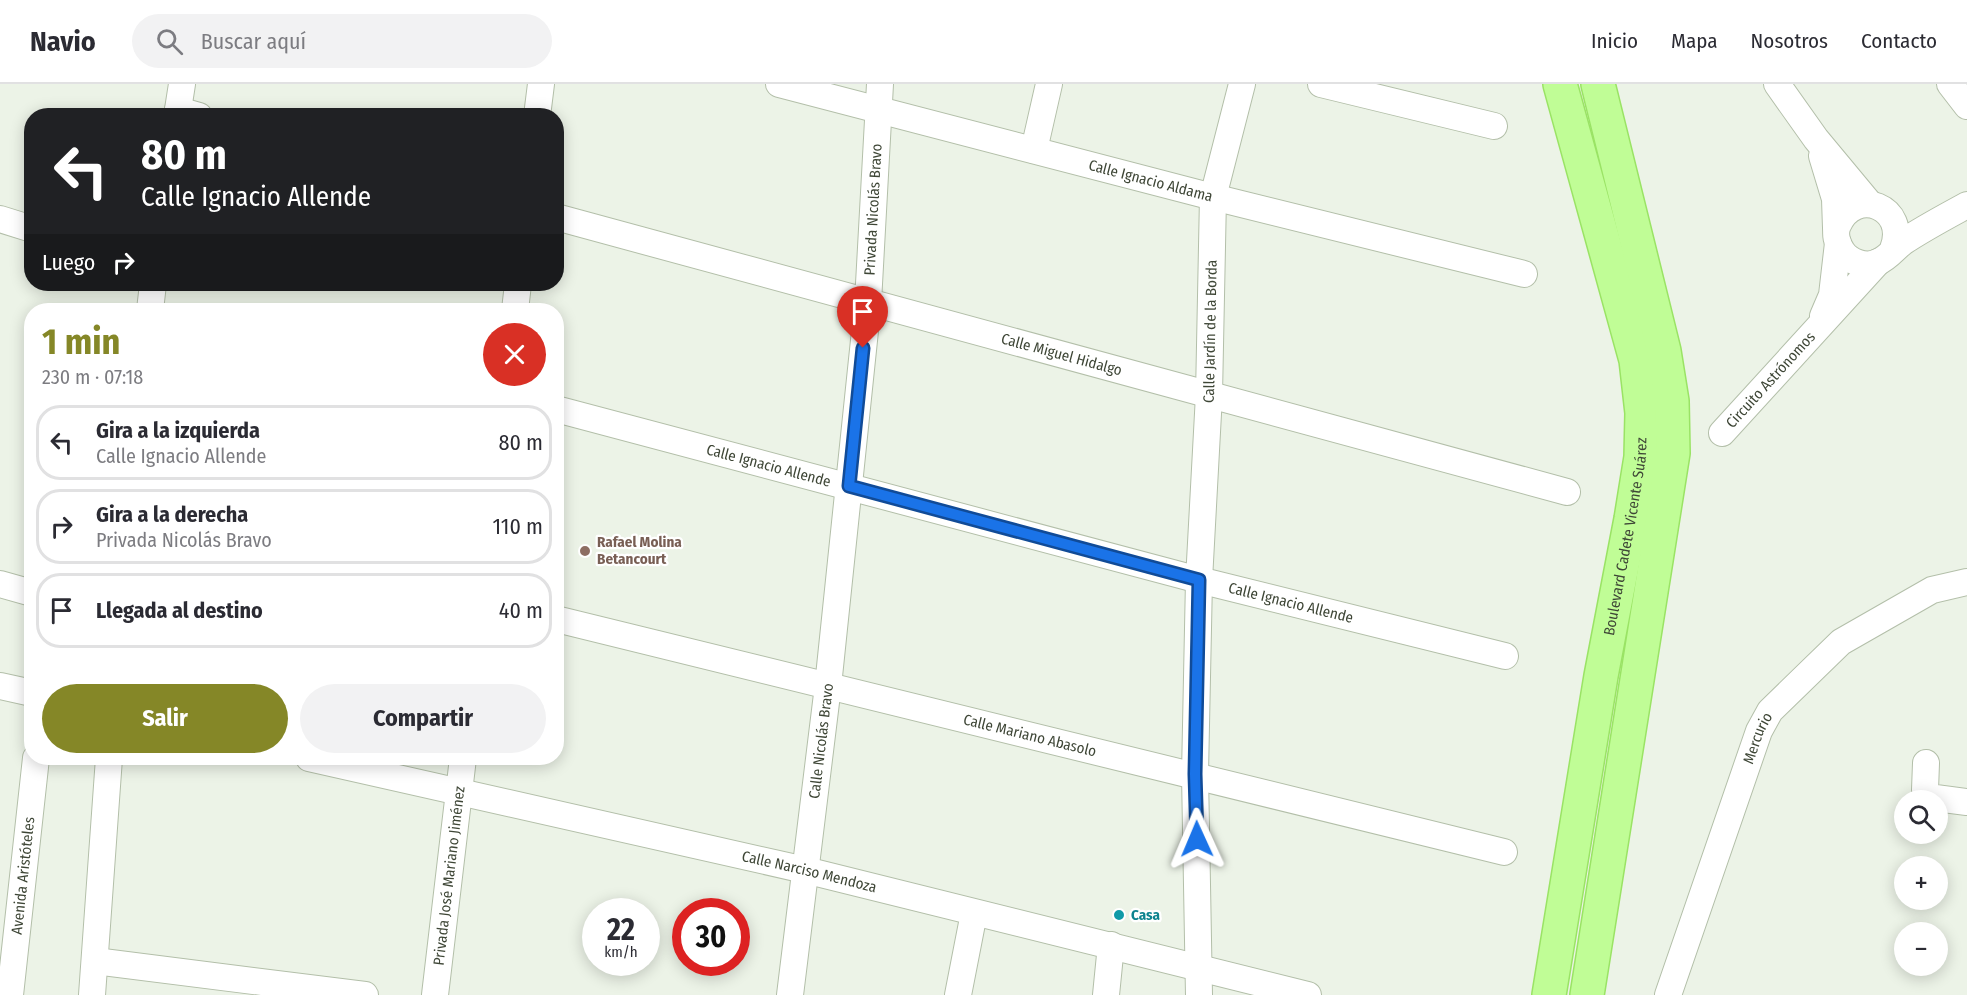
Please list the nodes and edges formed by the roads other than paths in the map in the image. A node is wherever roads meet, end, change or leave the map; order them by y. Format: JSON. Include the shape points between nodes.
{"nodes":[{"id":1,"x":182,"y":84,"type":"edge"},
{"id":2,"x":541,"y":84,"type":"edge"},
{"id":3,"x":779,"y":84,"type":"edge"},
{"id":4,"x":880,"y":84,"type":"edge"},
{"id":5,"x":1049,"y":84,"type":"edge"},
{"id":6,"x":1242,"y":84,"type":"edge"},
{"id":7,"x":1321,"y":84,"type":"edge"},
{"id":8,"x":1560,"y":84,"type":"edge"},
{"id":9,"x":1598,"y":84,"type":"edge"},
{"id":10,"x":1777,"y":84,"type":"edge"},
{"id":11,"x":1950,"y":84,"type":"edge"},
{"id":12,"x":1967,"y":106,"type":"edge"},
{"id":13,"x":184,"y":108,"type":"edge"},
{"id":14,"x":538,"y":108,"type":"edge"},
{"id":15,"x":878,"y":111,"type":"junction"},
{"id":16,"x":1494,"y":126,"type":"dead end"},
{"id":17,"x":1816,"y":139,"type":"junction"},
{"id":18,"x":1034,"y":150,"type":"junction"},
{"id":19,"x":1213,"y":197,"type":"junction"},
{"id":20,"x":1967,"y":205,"type":"edge"},
{"id":21,"x":1879,"y":208,"type":"junction"},
{"id":22,"x":0,"y":219,"type":"edge"},
{"id":23,"x":564,"y":219,"type":"edge"},
{"id":24,"x":24,"y":226,"type":"edge"},
{"id":25,"x":1837,"y":236,"type":"junction"},
{"id":26,"x":1886,"y":256,"type":"junction"},
{"id":27,"x":1524,"y":274,"type":"dead end"},
{"id":28,"x":868,"y":302,"type":"junction"},
{"id":29,"x":1818,"y":327,"type":"junction"},
{"id":30,"x":1209,"y":395,"type":"junction"},
{"id":31,"x":564,"y":412,"type":"edge"},
{"id":32,"x":1722,"y":433,"type":"dead end"},
{"id":33,"x":849,"y":486,"type":"junction"},
{"id":34,"x":1567,"y":492,"type":"dead end"},
{"id":35,"x":1199,"y":580,"type":"junction"},
{"id":36,"x":1967,"y":582,"type":"edge"},
{"id":37,"x":0,"y":584,"type":"edge"},
{"id":38,"x":24,"y":591,"type":"edge"},
{"id":39,"x":564,"y":621,"type":"edge"},
{"id":40,"x":1505,"y":656,"type":"dead end"},
{"id":41,"x":828,"y":686,"type":"junction"},
{"id":42,"x":0,"y":687,"type":"edge"},
{"id":43,"x":24,"y":692,"type":"edge"},
{"id":44,"x":1926,"y":763,"type":"dead end"},
{"id":45,"x":35,"y":765,"type":"edge"},
{"id":46,"x":108,"y":765,"type":"edge"},
{"id":47,"x":339,"y":765,"type":"edge"},
{"id":48,"x":463,"y":765,"type":"edge"},
{"id":49,"x":1195,"y":774,"type":"junction"},
{"id":50,"x":459,"y":793,"type":"junction"},
{"id":51,"x":1967,"y":802,"type":"edge"},
{"id":52,"x":1504,"y":852,"type":"dead end"},
{"id":53,"x":805,"y":870,"type":"junction"},
{"id":54,"x":974,"y":914,"type":"junction"},
{"id":55,"x":1111,"y":945,"type":"junction"},
{"id":56,"x":95,"y":961,"type":"junction"},
{"id":57,"x":1200,"y":967,"type":"junction"},
{"id":58,"x":10,"y":995,"type":"edge"},
{"id":59,"x":92,"y":995,"type":"edge"},
{"id":60,"x":365,"y":995,"type":"edge"},
{"id":61,"x":435,"y":995,"type":"edge"},
{"id":62,"x":790,"y":995,"type":"edge"},
{"id":63,"x":958,"y":995,"type":"edge"},
{"id":64,"x":1106,"y":995,"type":"edge"},
{"id":65,"x":1199,"y":995,"type":"edge"},
{"id":66,"x":1308,"y":995,"type":"edge"},
{"id":67,"x":1549,"y":995,"type":"edge"},
{"id":68,"x":1587,"y":995,"type":"edge"},
{"id":69,"x":1668,"y":995,"type":"edge"}],
"edges":[{"from":1,"to":13,"type":"street"},
{"from":2,"to":14,"type":"street"},
{"from":3,"to":15,"type":"street","name":"Calle Ignacio Aldama"},
{"from":4,"to":15,"type":"street","name":"Privada Nicolás Bravo"},
{"from":5,"to":18,"type":"street"},
{"from":6,"to":19,"type":"street","name":"Calle Jardín de la Borda"},
{"from":7,"to":16,"type":"street"},
{"from":8,"to":67,"type":"main road","name":"Boulevard Cadete Vicente Suárez","via":[[1636,360],[1641,413],[1637,477]]},
{"from":9,"to":68,"type":"main road","via":[[1664,351],[1672,401],[1673,453]]},
{"from":10,"to":17,"type":"street"},
{"from":11,"to":12,"type":"street"},
{"from":15,"to":18,"type":"street","name":"Calle Ignacio Aldama"},
{"from":15,"to":28,"type":"street","name":"Privada Nicolás Bravo"},
{"from":17,"to":21,"type":"street"},
{"from":17,"to":25,"type":"street","name":"Circuito Astrónomos","via":[[1833,188]]},
{"from":18,"to":19,"type":"street","name":"Calle Ignacio Aldama"},
{"from":19,"to":27,"type":"street","name":"Calle Ignacio Aldama"},
{"from":19,"to":30,"type":"street","name":"Calle Jardín de la Borda"},
{"from":20,"to":21,"type":"street","name":"Circuito Astrónomos","via":[[1913,215]]},
{"from":20,"to":26,"type":"street","name":"Circuito Astrónomos","via":[[1926,227]]},
{"from":21,"to":25,"type":"street","via":[[1851,208],[1843,215]]},
{"from":21,"to":26,"type":"street","via":[[1897,230]]},
{"from":22,"to":24,"type":"street"},
{"from":23,"to":28,"type":"street","name":"Calle Miguel Hidalgo"},
{"from":25,"to":26,"type":"street","via":[[1850,259],[1868,264]]},
{"from":25,"to":29,"type":"street","name":"Circuito Astrónomos","via":[[1832,295]]},
{"from":26,"to":29,"type":"street","name":"Circuito Astrónomos"},
{"from":28,"to":30,"type":"street","name":"Calle Miguel Hidalgo"},
{"from":28,"to":33,"type":"street","name":"Privada Nicolás Bravo"},
{"from":29,"to":32,"type":"street","name":"Circuito Astrónomos"},
{"from":30,"to":34,"type":"street","name":"Calle Miguel Hidalgo"},
{"from":30,"to":35,"type":"street","name":"Calle Jardín de la Borda"},
{"from":31,"to":33,"type":"street","name":"Calle Ignacio Allende"},
{"from":33,"to":35,"type":"street","name":"Calle Ignacio Allende"},
{"from":33,"to":41,"type":"street","name":"Calle Nicolás Bravo"},
{"from":35,"to":40,"type":"street","name":"Calle Ignacio Allende"},
{"from":35,"to":49,"type":"street","name":"Calle Jardín de la Borda"},
{"from":36,"to":69,"type":"street","name":"Mercurio","via":[[1932,591],[1840,642],[1770,711]]},
{"from":37,"to":38,"type":"street"},
{"from":39,"to":41,"type":"street","name":"Calle Mariano Abasolo"},
{"from":41,"to":49,"type":"street","name":"Calle Mariano Abasolo"},
{"from":41,"to":53,"type":"street","name":"Calle Nicolás Bravo"},
{"from":42,"to":43,"type":"street"},
{"from":44,"to":51,"type":"street","via":[[1928,797]]},
{"from":45,"to":58,"type":"street","name":"Avenida Aristóteles"},
{"from":46,"to":56,"type":"street"},
{"from":47,"to":50,"type":"street","name":"Calle Narciso Mendoza"},
{"from":48,"to":50,"type":"street","name":"Privada José Mariano Jiménez"},
{"from":49,"to":52,"type":"street","name":"Calle Mariano Abasolo"},
{"from":49,"to":57,"type":"street","name":"Calle Jardín de la Borda"},
{"from":50,"to":53,"type":"street","name":"Calle Narciso Mendoza"},
{"from":50,"to":61,"type":"street","name":"Privada José Mariano Jiménez"},
{"from":53,"to":54,"type":"street","name":"Calle Narciso Mendoza"},
{"from":53,"to":62,"type":"street","name":"Calle Nicolás Bravo"},
{"from":54,"to":55,"type":"street","name":"Calle Narciso Mendoza"},
{"from":54,"to":63,"type":"street"},
{"from":55,"to":57,"type":"street","name":"Calle Narciso Mendoza"},
{"from":55,"to":64,"type":"street"},
{"from":56,"to":59,"type":"street"},
{"from":56,"to":60,"type":"street"},
{"from":57,"to":65,"type":"street","name":"Calle Jardín de la Borda"},
{"from":57,"to":66,"type":"street","name":"Calle Narciso Mendoza"}]}
